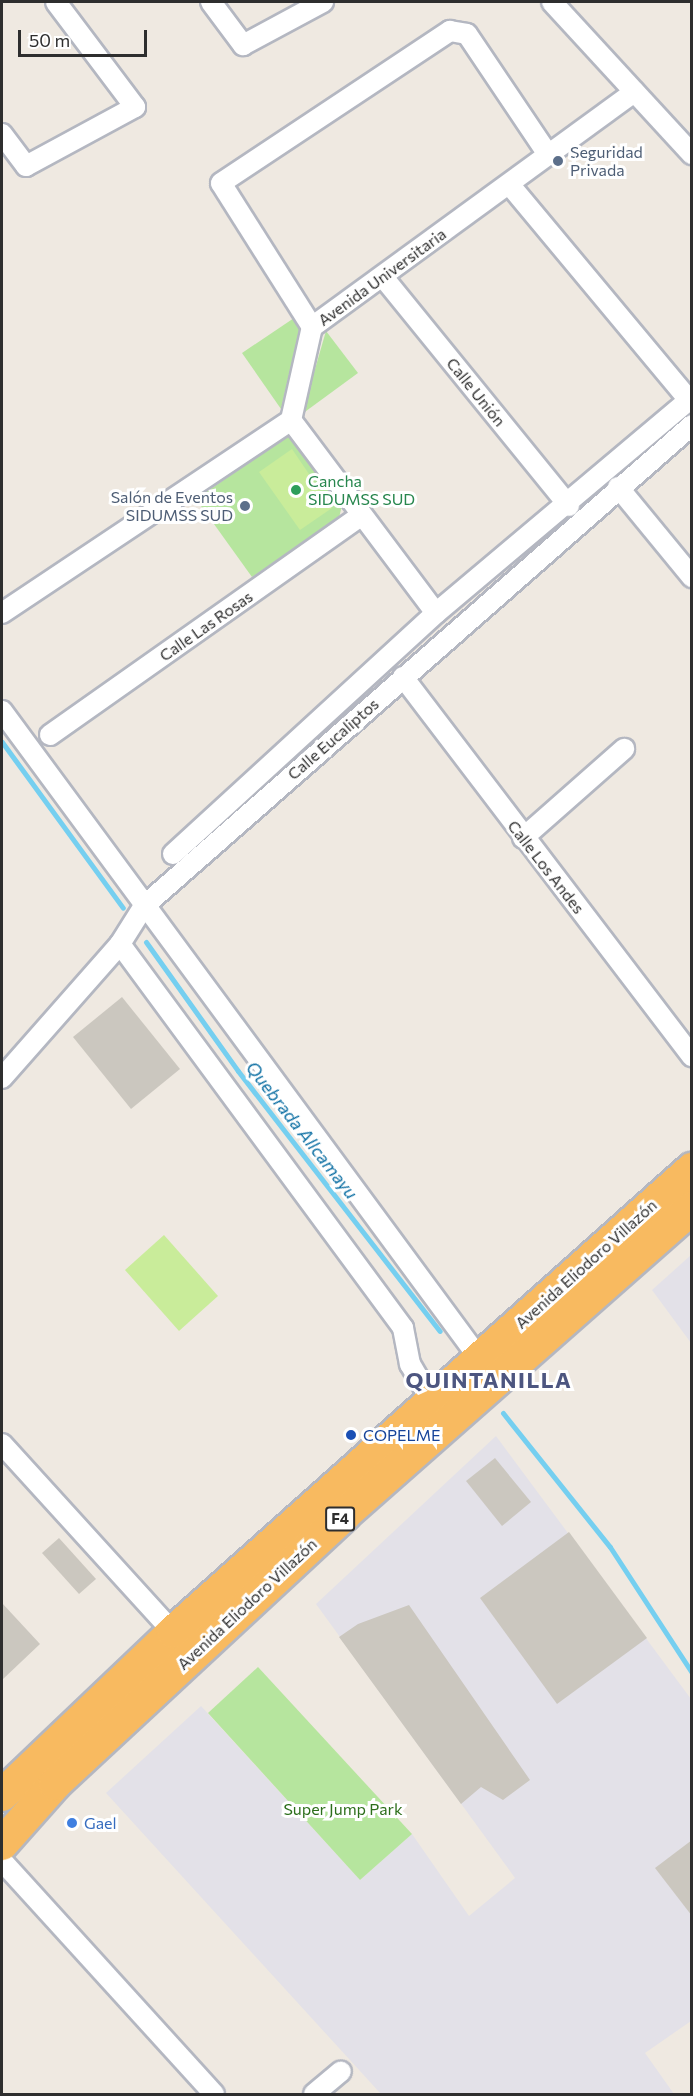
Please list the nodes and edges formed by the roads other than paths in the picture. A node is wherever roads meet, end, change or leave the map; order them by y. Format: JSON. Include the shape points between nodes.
{"nodes":[{"id":1,"x":56,"y":2,"type":"edge"},
{"id":2,"x":210,"y":2,"type":"edge"},
{"id":3,"x":323,"y":2,"type":"edge"},
{"id":4,"x":552,"y":2,"type":"edge"},
{"id":5,"x":634,"y":92,"type":"junction"},
{"id":6,"x":2,"y":134,"type":"edge"},
{"id":7,"x":547,"y":153,"type":"junction"},
{"id":8,"x":692,"y":154,"type":"edge"},
{"id":9,"x":509,"y":184,"type":"junction"},
{"id":10,"x":383,"y":277,"type":"junction"},
{"id":11,"x":312,"y":327,"type":"junction"},
{"id":12,"x":291,"y":420,"type":"junction"},
{"id":13,"x":692,"y":425,"type":"edge"},
{"id":14,"x":618,"y":487,"type":"junction"},
{"id":15,"x":569,"y":506,"type":"junction"},
{"id":16,"x":361,"y":516,"type":"junction"},
{"id":17,"x":692,"y":577,"type":"edge"},
{"id":18,"x":2,"y":613,"type":"edge"},
{"id":19,"x":436,"y":613,"type":"junction"},
{"id":20,"x":403,"y":677,"type":"junction"},
{"id":21,"x":2,"y":711,"type":"edge"},
{"id":22,"x":50,"y":735,"type":"dead end"},
{"id":23,"x":624,"y":749,"type":"dead end"},
{"id":24,"x":523,"y":838,"type":"junction"},
{"id":25,"x":173,"y":854,"type":"dead end"},
{"id":26,"x":144,"y":906,"type":"junction"},
{"id":27,"x":120,"y":944,"type":"junction"},
{"id":28,"x":692,"y":1056,"type":"edge"},
{"id":29,"x":2,"y":1078,"type":"edge"},
{"id":30,"x":692,"y":1169,"type":"edge"},
{"id":31,"x":692,"y":1208,"type":"edge"},
{"id":32,"x":479,"y":1358,"type":"junction"},
{"id":33,"x":431,"y":1400,"type":"junction"},
{"id":34,"x":2,"y":1444,"type":"edge"},
{"id":35,"x":173,"y":1632,"type":"junction"},
{"id":36,"x":2,"y":1795,"type":"edge"},
{"id":37,"x":2,"y":1844,"type":"edge"},
{"id":38,"x":2,"y":1860,"type":"edge"},
{"id":39,"x":341,"y":2071,"type":"dead end"},
{"id":40,"x":214,"y":2094,"type":"edge"},
{"id":41,"x":314,"y":2094,"type":"edge"}],
"edges":[{"from":1,"to":6,"type":"street","via":[[135,107],[26,166]]},
{"from":2,"to":3,"type":"street","via":[[243,45]]},
{"from":4,"to":5,"type":"street"},
{"from":5,"to":7,"type":"street","name":"Avenida Universitaria"},
{"from":5,"to":8,"type":"street"},
{"from":7,"to":9,"type":"street","name":"Avenida Universitaria"},
{"from":7,"to":11,"type":"street","via":[[467,34],[450,31],[221,183]]},
{"from":9,"to":10,"type":"street","name":"Avenida Universitaria"},
{"from":9,"to":15,"type":"street","name":"Calle Eucaliptos","via":[[689,400]]},
{"from":10,"to":11,"type":"street","name":"Avenida Universitaria"},
{"from":10,"to":15,"type":"street","name":"Calle Unión"},
{"from":11,"to":12,"type":"street","name":"Avenida Universitaria"},
{"from":12,"to":16,"type":"street"},
{"from":12,"to":18,"type":"street"},
{"from":13,"to":14,"type":"street","name":"Calle Eucaliptos"},
{"from":14,"to":17,"type":"street"},
{"from":14,"to":20,"type":"street","name":"Calle Eucaliptos"},
{"from":15,"to":19,"type":"street","name":"Calle Eucaliptos"},
{"from":16,"to":19,"type":"street"},
{"from":16,"to":22,"type":"street","name":"Calle Las Rosas"},
{"from":19,"to":25,"type":"street","name":"Calle Eucaliptos"},
{"from":20,"to":24,"type":"street","name":"Calle Los Andes"},
{"from":20,"to":26,"type":"street","name":"Calle Eucaliptos"},
{"from":21,"to":26,"type":"street"},
{"from":23,"to":24,"type":"street"},
{"from":24,"to":28,"type":"street","name":"Calle Los Andes"},
{"from":26,"to":27,"type":"street","name":"Calle Eucaliptos"},
{"from":26,"to":32,"type":"street"},
{"from":27,"to":29,"type":"street","name":"Calle Eucaliptos"},
{"from":27,"to":33,"type":"street","via":[[403,1328],[410,1364]]},
{"from":30,"to":32,"type":"highway","name":"Avenida Eliodoro Villazón","number":"F4"},
{"from":31,"to":37,"type":"highway","name":"Avenida Eliodoro Villazón","number":"F4","via":[[326,1531],[55,1784]]},
{"from":32,"to":33,"type":"highway","name":"Avenida Eliodoro Villazón","number":"F4"},
{"from":33,"to":35,"type":"highway","name":"Avenida Eliodoro Villazón","number":"F4"},
{"from":34,"to":35,"type":"street"},
{"from":35,"to":36,"type":"highway","name":"Avenida Eliodoro Villazón","number":"F4"},
{"from":38,"to":40,"type":"street"},
{"from":39,"to":41,"type":"street"}]}
